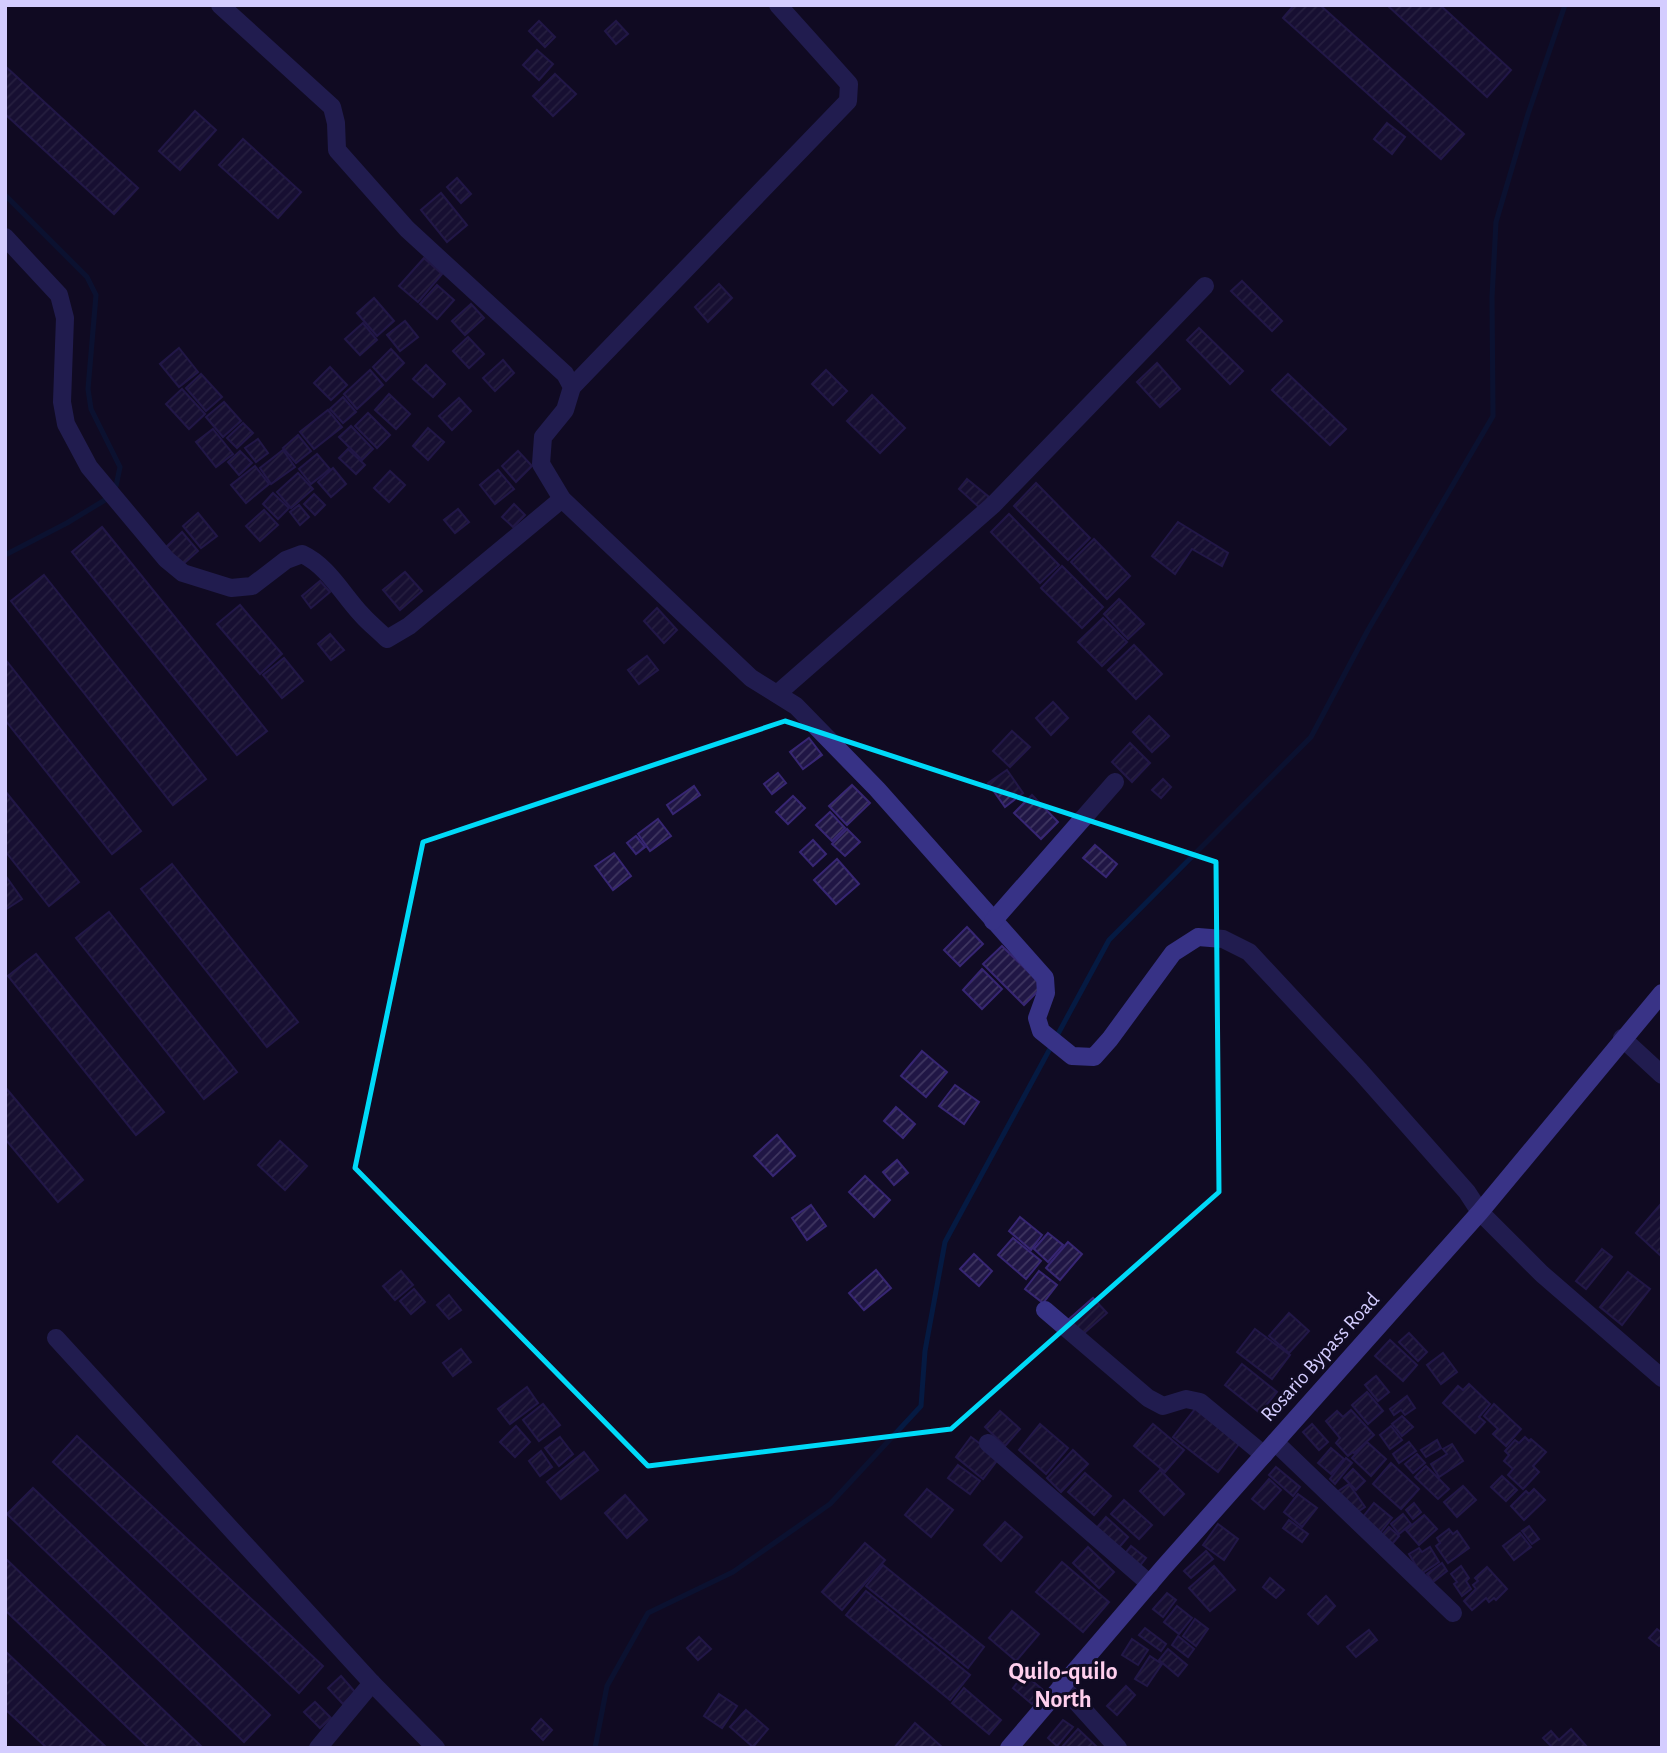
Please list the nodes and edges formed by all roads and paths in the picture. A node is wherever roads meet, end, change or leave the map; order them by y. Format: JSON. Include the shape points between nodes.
{"nodes":[{"id":1,"x":220,"y":5,"type":"edge"},
{"id":2,"x":778,"y":5,"type":"edge"},
{"id":3,"x":5,"y":237,"type":"edge"},
{"id":4,"x":1205,"y":286,"type":"dead end"},
{"id":5,"x":572,"y":387,"type":"junction"},
{"id":6,"x":562,"y":499,"type":"junction"},
{"id":7,"x":777,"y":694,"type":"junction"},
{"id":8,"x":1115,"y":782,"type":"dead end"},
{"id":9,"x":993,"y":921,"type":"junction"},
{"id":10,"x":1662,"y":993,"type":"edge"},
{"id":11,"x":1622,"y":1038,"type":"junction"},
{"id":12,"x":1662,"y":1075,"type":"edge"},
{"id":13,"x":1480,"y":1212,"type":"junction"},
{"id":14,"x":1045,"y":1310,"type":"dead end"},
{"id":15,"x":56,"y":1338,"type":"dead end"},
{"id":16,"x":1662,"y":1378,"type":"edge"},
{"id":17,"x":988,"y":1443,"type":"dead end"},
{"id":18,"x":1270,"y":1448,"type":"junction"},
{"id":19,"x":1150,"y":1584,"type":"junction"},
{"id":20,"x":1454,"y":1613,"type":"dead end"},
{"id":21,"x":372,"y":1683,"type":"junction"},
{"id":22,"x":1061,"y":1685,"type":"junction"},
{"id":23,"x":318,"y":1748,"type":"edge"},
{"id":24,"x":436,"y":1748,"type":"edge"},
{"id":25,"x":1009,"y":1748,"type":"edge"},
{"id":26,"x":1118,"y":1748,"type":"edge"}],
"edges":[{"from":1,"to":5,"type":"street","via":[[332,107],[337,150],[407,229],[565,374]]},
{"from":2,"to":5,"type":"street","via":[[849,84],[848,101]]},
{"from":3,"to":6,"type":"street","via":[[58,295],[65,318],[62,402],[66,424],[89,467],[183,573],[231,587],[252,586],[286,560],[302,554],[325,571],[387,639],[409,626]]},
{"from":4,"to":7,"type":"street","via":[[993,505]]},
{"from":5,"to":6,"type":"street","via":[[565,410],[543,438],[541,464]]},
{"from":6,"to":7,"type":"street","via":[[751,678]]},
{"from":7,"to":9,"type":"street","via":[[796,706],[877,789]]},
{"from":8,"to":9,"type":"street"},
{"from":9,"to":13,"type":"street","via":[[1045,978],[1046,993],[1037,1018],[1041,1031],[1072,1056],[1094,1057],[1173,953],[1198,937],[1223,939],[1249,952],[1360,1070]]},
{"from":10,"to":11,"type":"main road","name":"Rosario Bypass Road"},
{"from":11,"to":12,"type":"street"},
{"from":11,"to":13,"type":"main road","name":"Rosario Bypass Road"},
{"from":13,"to":16,"type":"street","via":[[1542,1275]]},
{"from":13,"to":18,"type":"main road","name":"Rosario Bypass Road"},
{"from":14,"to":18,"type":"street","via":[[1148,1398],[1163,1406],[1186,1399],[1200,1402]]},
{"from":15,"to":21,"type":"street"},
{"from":17,"to":19,"type":"street"},
{"from":18,"to":19,"type":"main road","name":"Rosario Bypass Road"},
{"from":18,"to":20,"type":"street"},
{"from":19,"to":22,"type":"main road","name":"Rosario Bypass Road"},
{"from":21,"to":23,"type":"street"},
{"from":21,"to":24,"type":"street"},
{"from":22,"to":25,"type":"main road","name":"Rosario Bypass Road"},
{"from":22,"to":26,"type":"street"}]}
